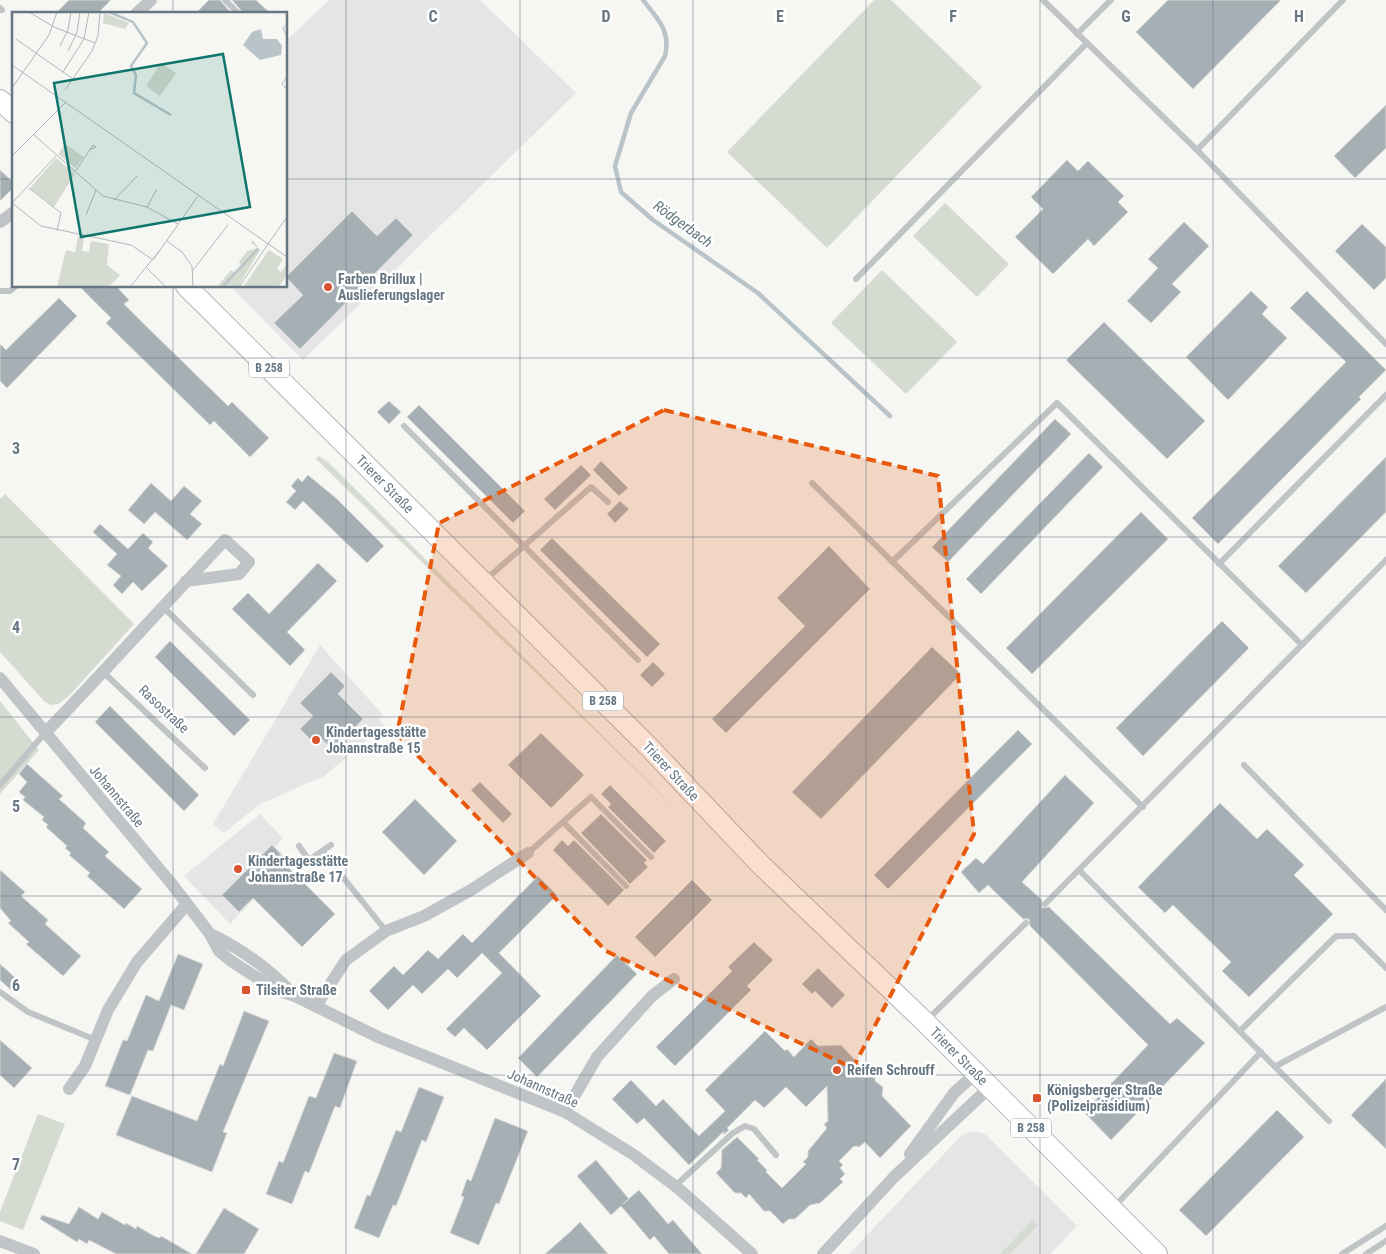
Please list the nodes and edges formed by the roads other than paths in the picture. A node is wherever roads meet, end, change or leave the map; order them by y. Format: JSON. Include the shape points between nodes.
{"nodes":[{"id":1,"x":151,"y":0,"type":"edge"},
{"id":2,"x":225,"y":0,"type":"edge"},
{"id":3,"x":1043,"y":0,"type":"edge"},
{"id":4,"x":1111,"y":0,"type":"edge"},
{"id":5,"x":1343,"y":0,"type":"edge"},
{"id":6,"x":138,"y":12,"type":"edge"},
{"id":7,"x":237,"y":12,"type":"edge"},
{"id":8,"x":1077,"y":34,"type":"junction"},
{"id":9,"x":1086,"y":44,"type":"junction"},
{"id":10,"x":0,"y":100,"type":"edge"},
{"id":11,"x":12,"y":111,"type":"edge"},
{"id":12,"x":1197,"y":150,"type":"junction"},
{"id":13,"x":12,"y":213,"type":"edge"},
{"id":14,"x":0,"y":222,"type":"edge"},
{"id":15,"x":856,"y":279,"type":"dead end"},
{"id":16,"x":14,"y":288,"type":"edge"},
{"id":17,"x":188,"y":288,"type":"edge"},
{"id":18,"x":0,"y":291,"type":"edge"},
{"id":19,"x":1386,"y":344,"type":"edge"},
{"id":20,"x":1386,"y":395,"type":"edge"},
{"id":21,"x":404,"y":426,"type":"dead end"},
{"id":22,"x":812,"y":483,"type":"dead end"},
{"id":23,"x":608,"y":502,"type":"dead end"},
{"id":24,"x":524,"y":546,"type":"junction"},
{"id":25,"x":1386,"y":560,"type":"edge"},
{"id":26,"x":892,"y":562,"type":"junction"},
{"id":27,"x":1219,"y":564,"type":"junction"},
{"id":28,"x":186,"y":581,"type":"junction"},
{"id":29,"x":484,"y":582,"type":"junction"},
{"id":30,"x":162,"y":606,"type":"junction"},
{"id":31,"x":1302,"y":645,"type":"junction"},
{"id":32,"x":638,"y":660,"type":"dead end"},
{"id":33,"x":103,"y":672,"type":"junction"},
{"id":34,"x":0,"y":678,"type":"edge"},
{"id":35,"x":253,"y":695,"type":"dead end"},
{"id":36,"x":45,"y":733,"type":"junction"},
{"id":37,"x":1244,"y":765,"type":"dead end"},
{"id":38,"x":205,"y":768,"type":"dead end"},
{"id":39,"x":0,"y":785,"type":"edge"},
{"id":40,"x":1143,"y":806,"type":"junction"},
{"id":41,"x":564,"y":823,"type":"junction"},
{"id":42,"x":331,"y":845,"type":"dead end"},
{"id":43,"x":299,"y":846,"type":"dead end"},
{"id":44,"x":322,"y":851,"type":"junction"},
{"id":45,"x":528,"y":853,"type":"joint"},
{"id":46,"x":652,"y":857,"type":"dead end"},
{"id":47,"x":1079,"y":870,"type":"junction"},
{"id":48,"x":626,"y":886,"type":"dead end"},
{"id":49,"x":187,"y":904,"type":"junction"},
{"id":50,"x":1045,"y":904,"type":"dead end"},
{"id":51,"x":1386,"y":910,"type":"edge"},
{"id":52,"x":1026,"y":923,"type":"dead end"},
{"id":53,"x":386,"y":931,"type":"junction"},
{"id":54,"x":1386,"y":968,"type":"edge"},
{"id":55,"x":674,"y":979,"type":"dead end"},
{"id":56,"x":0,"y":992,"type":"edge"},
{"id":57,"x":316,"y":1006,"type":"junction"},
{"id":58,"x":1386,"y":1006,"type":"edge"},
{"id":59,"x":925,"y":1022,"type":"junction"},
{"id":60,"x":1240,"y":1031,"type":"junction"},
{"id":61,"x":96,"y":1040,"type":"junction"},
{"id":62,"x":1261,"y":1052,"type":"junction"},
{"id":63,"x":1276,"y":1066,"type":"junction"},
{"id":64,"x":976,"y":1073,"type":"junction"},
{"id":65,"x":990,"y":1087,"type":"junction"},
{"id":66,"x":69,"y":1090,"type":"dead end"},
{"id":67,"x":565,"y":1112,"type":"junction"},
{"id":68,"x":1329,"y":1121,"type":"dead end"},
{"id":69,"x":776,"y":1155,"type":"dead end"},
{"id":70,"x":894,"y":1177,"type":"junction"},
{"id":71,"x":675,"y":1186,"type":"junction"},
{"id":72,"x":1113,"y":1209,"type":"junction"},
{"id":73,"x":1386,"y":1226,"type":"edge"},
{"id":74,"x":0,"y":1241,"type":"edge"},
{"id":75,"x":1386,"y":1241,"type":"edge"},
{"id":76,"x":34,"y":1254,"type":"edge"},
{"id":77,"x":752,"y":1254,"type":"edge"},
{"id":78,"x":823,"y":1254,"type":"edge"},
{"id":79,"x":1158,"y":1254,"type":"edge"},
{"id":80,"x":1342,"y":1254,"type":"edge"},
{"id":81,"x":1366,"y":1254,"type":"edge"}],
"edges":[{"from":1,"to":6,"type":"street"},
{"from":2,"to":7,"type":"lane"},
{"from":3,"to":8,"type":"lane"},
{"from":4,"to":8,"type":"lane"},
{"from":5,"to":12,"type":"lane"},
{"from":8,"to":9,"type":"lane"},
{"from":9,"to":12,"type":"lane"},
{"from":9,"to":15,"type":"lane"},
{"from":10,"to":11,"type":"main road"},
{"from":12,"to":19,"type":"lane"},
{"from":13,"to":14,"type":"street"},
{"from":16,"to":18,"type":"lane","via":[[10,292]]},
{"from":17,"to":29,"type":"main road","name":"Trierer Straße","number":"B 258"},
{"from":20,"to":27,"type":"lane"},
{"from":21,"to":24,"type":"lane"},
{"from":22,"to":26,"type":"lane"},
{"from":23,"to":24,"type":"lane","via":[[591,487]]},
{"from":24,"to":29,"type":"lane"},
{"from":24,"to":32,"type":"lane"},
{"from":25,"to":31,"type":"lane"},
{"from":26,"to":27,"type":"lane","via":[[1057,403]]},
{"from":26,"to":40,"type":"lane"},
{"from":27,"to":31,"type":"lane"},
{"from":28,"to":28,"type":"street","via":[[224,540],[249,562],[239,574]]},
{"from":28,"to":30,"type":"street"},
{"from":29,"to":59,"type":"main road","name":"Trierer Straße","number":"B 258","via":[[761,865]]},
{"from":30,"to":33,"type":"street"},
{"from":30,"to":35,"type":"lane"},
{"from":31,"to":40,"type":"lane"},
{"from":33,"to":36,"type":"street"},
{"from":33,"to":38,"type":"lane","name":"Rasostraße"},
{"from":34,"to":36,"type":"street","name":"Johannstraße"},
{"from":36,"to":39,"type":"lane"},
{"from":36,"to":49,"type":"street","name":"Johannstraße"},
{"from":37,"to":51,"type":"lane"},
{"from":40,"to":47,"type":"lane"},
{"from":41,"to":45,"type":"lane"},
{"from":41,"to":46,"type":"lane","via":[[591,797]]},
{"from":41,"to":48,"type":"lane"},
{"from":42,"to":44,"type":"lane"},
{"from":43,"to":44,"type":"lane","via":[[309,860]]},
{"from":44,"to":53,"type":"lane"},
{"from":45,"to":53,"type":"street","via":[[424,916]]},
{"from":47,"to":50,"type":"lane"},
{"from":47,"to":60,"type":"lane"},
{"from":49,"to":57,"type":"street","name":"Johannstraße","via":[[210,934],[224,940],[269,972],[295,996]]},
{"from":49,"to":61,"type":"street","via":[[137,962],[108,1010]]},
{"from":52,"to":59,"type":"lane"},
{"from":53,"to":57,"type":"street","via":[[346,960]]},
{"from":54,"to":60,"type":"lane","via":[[1354,936],[1336,936]]},
{"from":55,"to":67,"type":"street","via":[[652,996],[597,1057]]},
{"from":56,"to":61,"type":"lane","via":[[28,1012]]},
{"from":57,"to":67,"type":"street","name":"Johannstraße","via":[[378,1037]]},
{"from":58,"to":63,"type":"lane"},
{"from":59,"to":64,"type":"main road","name":"Trierer Straße","number":"B 258"},
{"from":60,"to":62,"type":"lane"},
{"from":61,"to":66,"type":"street","via":[[85,1066]]},
{"from":62,"to":63,"type":"lane"},
{"from":62,"to":72,"type":"lane"},
{"from":63,"to":68,"type":"lane"},
{"from":64,"to":65,"type":"main road","name":"Trierer Straße","number":"B 258"},
{"from":64,"to":70,"type":"street","via":[[954,1093]]},
{"from":65,"to":70,"type":"street"},
{"from":65,"to":72,"type":"main road","name":"Trierer Straße","number":"B 258"},
{"from":67,"to":71,"type":"street","name":"Johannstraße","via":[[634,1155]]},
{"from":69,"to":71,"type":"lane","via":[[754,1129],[745,1126]]},
{"from":70,"to":78,"type":"street"},
{"from":71,"to":77,"type":"street","name":"Johannstraße"},
{"from":72,"to":79,"type":"main road","name":"Trierer Straße","number":"B 258"},
{"from":73,"to":80,"type":"lane"},
{"from":74,"to":76,"type":"street"},
{"from":75,"to":81,"type":"lane"}]}
